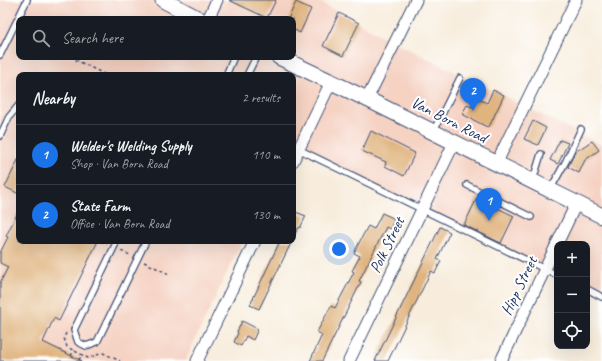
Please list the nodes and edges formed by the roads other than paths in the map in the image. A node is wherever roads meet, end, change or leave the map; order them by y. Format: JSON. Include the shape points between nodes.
{"nodes":[{"id":1,"x":27,"y":0,"type":"edge"},
{"id":2,"x":163,"y":0,"type":"edge"},
{"id":3,"x":218,"y":0,"type":"edge"},
{"id":4,"x":416,"y":0,"type":"edge"},
{"id":5,"x":576,"y":0,"type":"edge"},
{"id":6,"x":19,"y":16,"type":"edge"},
{"id":7,"x":193,"y":16,"type":"edge"},
{"id":8,"x":210,"y":16,"type":"edge"},
{"id":9,"x":16,"y":22,"type":"edge"},
{"id":10,"x":0,"y":55,"type":"edge"},
{"id":11,"x":233,"y":60,"type":"edge"},
{"id":12,"x":254,"y":60,"type":"edge"},
{"id":13,"x":285,"y":60,"type":"edge"},
{"id":14,"x":227,"y":72,"type":"edge"},
{"id":15,"x":248,"y":72,"type":"edge"},
{"id":16,"x":460,"y":78,"type":"dead end"},
{"id":17,"x":331,"y":82,"type":"junction"},
{"id":18,"x":367,"y":99,"type":"junction"},
{"id":19,"x":16,"y":108,"type":"edge"},
{"id":20,"x":581,"y":129,"type":"dead end"},
{"id":21,"x":433,"y":132,"type":"junction"},
{"id":22,"x":0,"y":136,"type":"edge"},
{"id":23,"x":454,"y":143,"type":"junction"},
{"id":24,"x":298,"y":149,"type":"junction"},
{"id":25,"x":296,"y":154,"type":"edge"},
{"id":26,"x":540,"y":154,"type":"dead end"},
{"id":27,"x":496,"y":164,"type":"junction"},
{"id":28,"x":532,"y":182,"type":"junction"},
{"id":29,"x":467,"y":185,"type":"dead end"},
{"id":30,"x":550,"y":190,"type":"junction"},
{"id":31,"x":576,"y":204,"type":"junction"},
{"id":32,"x":422,"y":209,"type":"junction"},
{"id":33,"x":602,"y":216,"type":"edge"},
{"id":34,"x":531,"y":217,"type":"dead end"},
{"id":35,"x":115,"y":244,"type":"edge"},
{"id":36,"x":145,"y":244,"type":"edge"},
{"id":37,"x":253,"y":244,"type":"edge"},
{"id":38,"x":545,"y":269,"type":"junction"},
{"id":39,"x":554,"y":273,"type":"edge"},
{"id":40,"x":590,"y":291,"type":"edge"},
{"id":41,"x":602,"y":297,"type":"edge"},
{"id":42,"x":197,"y":361,"type":"edge"},
{"id":43,"x":349,"y":361,"type":"edge"},
{"id":44,"x":501,"y":361,"type":"edge"}],
"edges":[{"from":1,"to":6,"type":"lane"},
{"from":2,"to":7,"type":"main road"},
{"from":3,"to":8,"type":"street"},
{"from":4,"to":18,"type":"street"},
{"from":5,"to":27,"type":"street"},
{"from":9,"to":10,"type":"lane"},
{"from":11,"to":14,"type":"lane"},
{"from":12,"to":15,"type":"lane"},
{"from":13,"to":17,"type":"main road","name":"Van Born Road"},
{"from":16,"to":21,"type":"lane"},
{"from":17,"to":18,"type":"main road","name":"Van Born Road"},
{"from":17,"to":24,"type":"street"},
{"from":18,"to":21,"type":"main road","name":"Van Born Road"},
{"from":19,"to":22,"type":"lane"},
{"from":20,"to":30,"type":"lane"},
{"from":21,"to":23,"type":"main road","name":"Van Born Road"},
{"from":23,"to":27,"type":"main road","name":"Van Born Road"},
{"from":23,"to":32,"type":"street","name":"Polk Street"},
{"from":24,"to":25,"type":"street"},
{"from":24,"to":32,"type":"lane"},
{"from":26,"to":28,"type":"lane"},
{"from":27,"to":28,"type":"main road","name":"Van Born Road"},
{"from":28,"to":30,"type":"main road","name":"Van Born Road"},
{"from":29,"to":34,"type":"lane"},
{"from":30,"to":31,"type":"main road","name":"Van Born Road"},
{"from":31,"to":33,"type":"main road","name":"Van Born Road"},
{"from":31,"to":38,"type":"street","name":"Hipp Street"},
{"from":32,"to":38,"type":"lane"},
{"from":32,"to":43,"type":"street","name":"Polk Street"},
{"from":35,"to":36,"type":"lane","via":[[74,330],[78,342],[86,346],[97,342]]},
{"from":37,"to":42,"type":"street"},
{"from":38,"to":39,"type":"lane"},
{"from":38,"to":44,"type":"street","name":"Hipp Street"},
{"from":40,"to":41,"type":"lane"}]}
